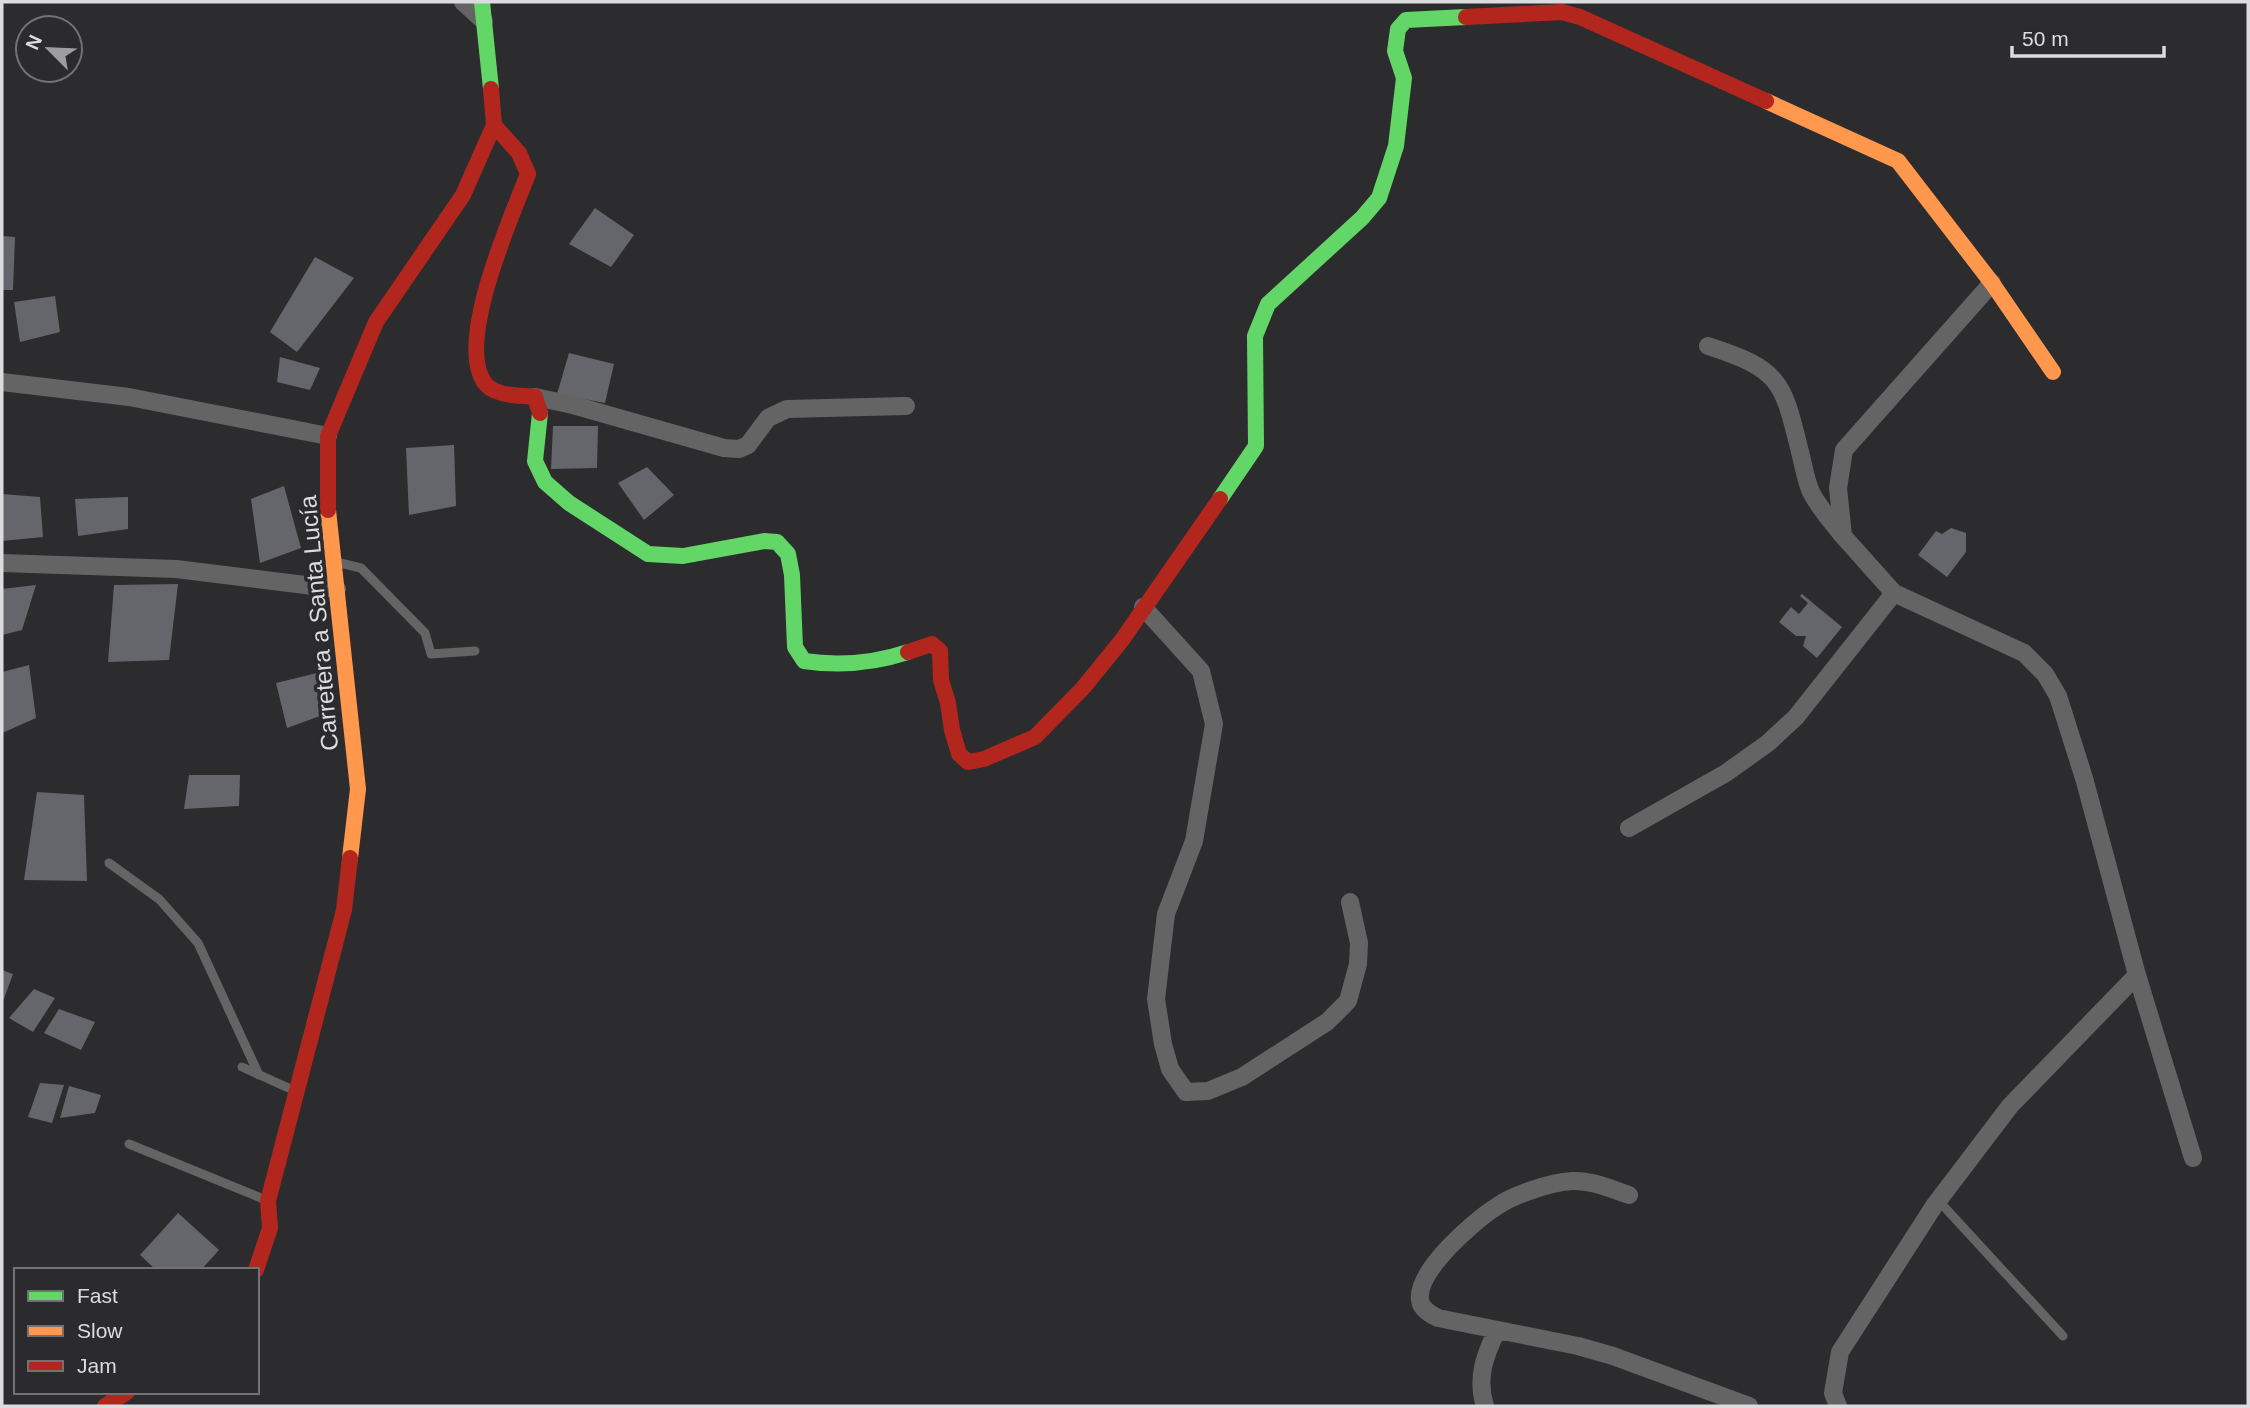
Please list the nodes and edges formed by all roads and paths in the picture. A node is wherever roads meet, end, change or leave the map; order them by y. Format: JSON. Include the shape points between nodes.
{"nodes":[{"id":1,"x":463,"y":2,"type":"edge"},
{"id":2,"x":482,"y":2,"type":"edge"},
{"id":3,"x":484,"y":21,"type":"junction"},
{"id":4,"x":494,"y":125,"type":"junction"},
{"id":5,"x":1992,"y":283,"type":"junction"},
{"id":6,"x":1708,"y":346,"type":"dead end"},
{"id":7,"x":2053,"y":372,"type":"dead end"},
{"id":8,"x":2,"y":382,"type":"edge"},
{"id":9,"x":535,"y":397,"type":"junction"},
{"id":10,"x":906,"y":406,"type":"dead end"},
{"id":11,"x":328,"y":436,"type":"junction"},
{"id":12,"x":1843,"y":536,"type":"junction"},
{"id":13,"x":334,"y":562,"type":"junction"},
{"id":14,"x":2,"y":564,"type":"edge"},
{"id":15,"x":337,"y":589,"type":"junction"},
{"id":16,"x":1894,"y":593,"type":"junction"},
{"id":17,"x":1143,"y":607,"type":"junction"},
{"id":18,"x":475,"y":651,"type":"dead end"},
{"id":19,"x":1629,"y":828,"type":"dead end"},
{"id":20,"x":109,"y":863,"type":"dead end"},
{"id":21,"x":1350,"y":901,"type":"dead end"},
{"id":22,"x":2137,"y":975,"type":"junction"},
{"id":23,"x":242,"y":1067,"type":"dead end"},
{"id":24,"x":259,"y":1074,"type":"junction"},
{"id":25,"x":296,"y":1092,"type":"junction"},
{"id":26,"x":130,"y":1144,"type":"dead end"},
{"id":27,"x":2193,"y":1158,"type":"dead end"},
{"id":28,"x":1629,"y":1195,"type":"dead end"},
{"id":29,"x":268,"y":1200,"type":"junction"},
{"id":30,"x":1938,"y":1200,"type":"junction"},
{"id":31,"x":257,"y":1268,"type":"edge"},
{"id":32,"x":1497,"y":1330,"type":"junction"},
{"id":33,"x":2063,"y":1336,"type":"dead end"},
{"id":34,"x":124,"y":1394,"type":"edge"},
{"id":35,"x":105,"y":1406,"type":"edge"},
{"id":36,"x":1485,"y":1406,"type":"edge"},
{"id":37,"x":1749,"y":1406,"type":"edge"},
{"id":38,"x":1838,"y":1406,"type":"edge"}],
"edges":[{"from":1,"to":3,"type":"street"},
{"from":2,"to":3,"type":"street","name":"Carretera a Santa Lucía"},
{"from":3,"to":4,"type":"street","name":"Carretera a Santa Lucía"},
{"from":4,"to":9,"type":"street","via":[[525,159],[528,174],[486,289],[474,346],[477,368],[485,384],[498,391]]},
{"from":4,"to":11,"type":"street","name":"Carretera a Santa Lucía","via":[[463,195],[376,322]]},
{"from":5,"to":7,"type":"street"},
{"from":5,"to":12,"type":"street","via":[[1844,450],[1838,488]]},
{"from":5,"to":17,"type":"street","via":[[1898,161],[1580,17],[1562,12],[1406,20],[1398,29],[1395,51],[1404,78],[1396,146],[1379,198],[1268,304],[1255,337],[1256,446]]},
{"from":6,"to":12,"type":"street","via":[[1752,362],[1782,389],[1812,492]]},
{"from":8,"to":11,"type":"street","via":[[129,397]]},
{"from":9,"to":10,"type":"street","via":[[739,449],[748,445],[768,418],[787,409]]},
{"from":9,"to":17,"type":"street","via":[[540,416],[535,461],[545,482],[648,554],[682,556],[777,542],[788,554],[795,647],[804,661],[856,662],[893,657],[932,644],[940,651],[941,680],[959,754],[968,762],[1035,737],[1083,688]]},
{"from":11,"to":13,"type":"street","name":"Carretera a Santa Lucía"},
{"from":12,"to":16,"type":"street"},
{"from":13,"to":15,"type":"street","name":"Carretera a Santa Lucía"},
{"from":13,"to":18,"type":"lane","via":[[361,568],[425,633],[431,654]]},
{"from":14,"to":15,"type":"street","via":[[176,569]]},
{"from":15,"to":25,"type":"street","name":"Carretera a Santa Lucía","via":[[358,789],[344,909]]},
{"from":16,"to":19,"type":"street","via":[[1796,718],[1768,743],[1726,773]]},
{"from":16,"to":22,"type":"street","via":[[2024,653],[2045,674],[2058,696],[2084,778]]},
{"from":17,"to":21,"type":"street","via":[[1201,671],[1214,724],[1194,841],[1166,914],[1156,999],[1170,1069],[1186,1092],[1208,1091],[1242,1077],[1327,1022],[1348,1001],[1359,943]]},
{"from":20,"to":24,"type":"lane","via":[[159,899],[198,943]]},
{"from":22,"to":27,"type":"street"},
{"from":22,"to":30,"type":"street","via":[[2010,1106]]},
{"from":23,"to":24,"type":"lane"},
{"from":24,"to":25,"type":"lane"},
{"from":25,"to":29,"type":"street","name":"Carretera a Santa Lucía"},
{"from":26,"to":29,"type":"lane"},
{"from":28,"to":32,"type":"street","via":[[1574,1181],[1551,1184],[1498,1205],[1459,1234],[1430,1270],[1420,1290],[1420,1302],[1438,1318]]},
{"from":29,"to":31,"type":"street","name":"Carretera a Santa Lucía","via":[[270,1228]]},
{"from":30,"to":33,"type":"lane"},
{"from":30,"to":38,"type":"street","via":[[1840,1352],[1833,1393]]},
{"from":32,"to":36,"type":"street","via":[[1484,1357],[1481,1394]]},
{"from":32,"to":37,"type":"street","via":[[1613,1356]]},
{"from":34,"to":35,"type":"street"}]}
